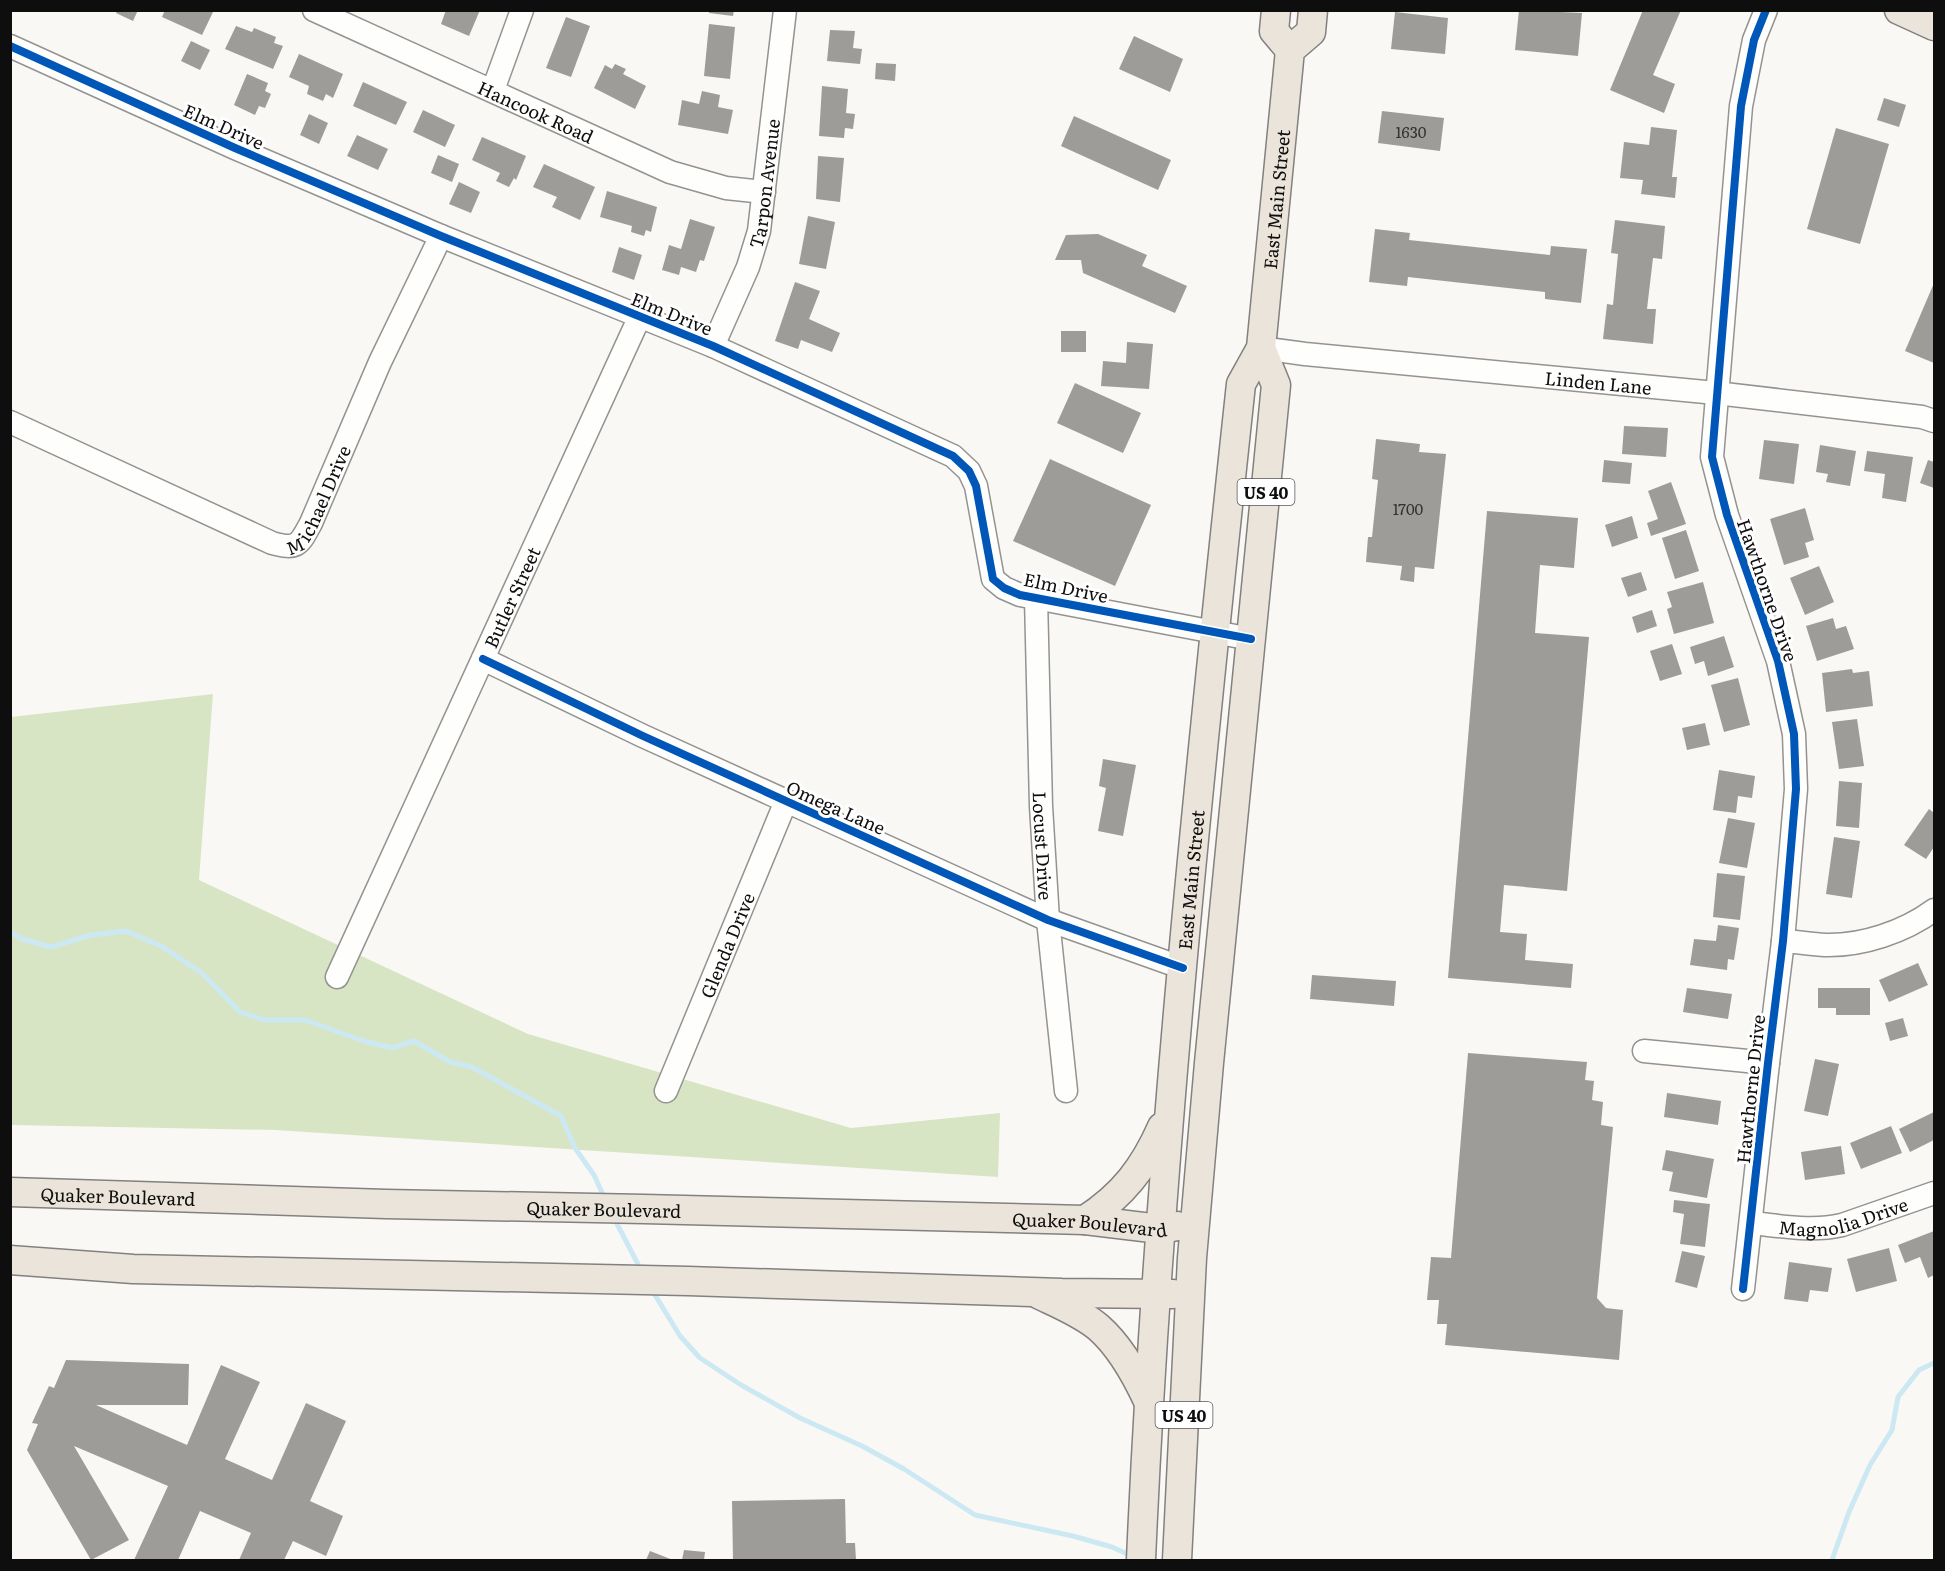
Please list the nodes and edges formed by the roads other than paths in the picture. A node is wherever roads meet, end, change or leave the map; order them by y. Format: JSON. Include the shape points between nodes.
{"nodes":[{"id":1,"x":314,"y":10,"type":"edge"},
{"id":2,"x":522,"y":10,"type":"edge"},
{"id":3,"x":785,"y":10,"type":"edge"},
{"id":4,"x":1276,"y":10,"type":"edge"},
{"id":5,"x":1313,"y":10,"type":"edge"},
{"id":6,"x":1766,"y":10,"type":"edge"},
{"id":7,"x":1899,"y":10,"type":"edge"},
{"id":8,"x":1935,"y":26,"type":"edge"},
{"id":9,"x":10,"y":46,"type":"edge"},
{"id":10,"x":1290,"y":50,"type":"junction"},
{"id":11,"x":493,"y":90,"type":"junction"},
{"id":12,"x":764,"y":192,"type":"junction"},
{"id":13,"x":441,"y":236,"type":"junction"},
{"id":14,"x":640,"y":316,"type":"junction"},
{"id":15,"x":713,"y":346,"type":"junction"},
{"id":16,"x":1261,"y":348,"type":"junction"},
{"id":17,"x":1716,"y":393,"type":"junction"},
{"id":18,"x":1935,"y":421,"type":"edge"},
{"id":19,"x":10,"y":422,"type":"edge"},
{"id":20,"x":1036,"y":598,"type":"junction"},
{"id":21,"x":1215,"y":633,"type":"junction"},
{"id":22,"x":1251,"y":639,"type":"junction"},
{"id":23,"x":483,"y":659,"type":"junction"},
{"id":24,"x":786,"y":801,"type":"junction"},
{"id":25,"x":1935,"y":910,"type":"edge"},
{"id":26,"x":1048,"y":920,"type":"junction"},
{"id":27,"x":1783,"y":941,"type":"junction"},
{"id":28,"x":1183,"y":968,"type":"junction"},
{"id":29,"x":337,"y":976,"type":"dead end"},
{"id":30,"x":1644,"y":1051,"type":"dead end"},
{"id":31,"x":1768,"y":1063,"type":"junction"},
{"id":32,"x":666,"y":1091,"type":"dead end"},
{"id":33,"x":1066,"y":1091,"type":"dead end"},
{"id":34,"x":1170,"y":1108,"type":"junction"},
{"id":35,"x":10,"y":1192,"type":"edge"},
{"id":36,"x":1935,"y":1193,"type":"edge"},
{"id":37,"x":1085,"y":1220,"type":"junction"},
{"id":38,"x":1751,"y":1223,"type":"junction"},
{"id":39,"x":1195,"y":1224,"type":"junction"},
{"id":40,"x":1160,"y":1229,"type":"junction"},
{"id":41,"x":10,"y":1260,"type":"edge"},
{"id":42,"x":1743,"y":1289,"type":"dead end"},
{"id":43,"x":1032,"y":1292,"type":"junction"},
{"id":44,"x":1155,"y":1293,"type":"junction"},
{"id":45,"x":1190,"y":1294,"type":"junction"},
{"id":46,"x":1148,"y":1401,"type":"junction"},
{"id":47,"x":1178,"y":1549,"type":"edge"},
{"id":48,"x":1141,"y":1560,"type":"edge"}],
"edges":[{"from":1,"to":11,"type":"street","name":"Hancook Road"},
{"from":2,"to":11,"type":"street"},
{"from":3,"to":12,"type":"street","name":"Tarpon Avenue"},
{"from":4,"to":10,"type":"main road","via":[[1274,31]]},
{"from":5,"to":10,"type":"main road","via":[[1311,32]]},
{"from":6,"to":17,"type":"street","name":"Hawthorne Drive","via":[[1754,40],[1741,106]]},
{"from":7,"to":8,"type":"main road"},
{"from":9,"to":13,"type":"street","name":"Elm Drive"},
{"from":10,"to":16,"type":"main road","name":"East Main Street","number":"US 40"},
{"from":11,"to":12,"type":"street","name":"Hancook Road","via":[[670,172],[726,188]]},
{"from":12,"to":15,"type":"street","name":"Tarpon Avenue","via":[[755,247]]},
{"from":13,"to":14,"type":"street","name":"Elm Drive"},
{"from":13,"to":19,"type":"street","name":"Michael Drive","via":[[380,362],[311,523],[296,545],[288,548],[272,543]]},
{"from":14,"to":15,"type":"street","name":"Elm Drive"},
{"from":14,"to":23,"type":"street","name":"Butler Street"},
{"from":15,"to":20,"type":"street","name":"Elm Drive","via":[[953,456],[969,471],[976,486],[993,579],[1004,588]]},
{"from":16,"to":17,"type":"street","name":"Linden Lane"},
{"from":16,"to":21,"type":"main road","name":"East Main Street","number":"US 40","via":[[1241,384]]},
{"from":16,"to":22,"type":"main road","name":"East Main Street","number":"US 40","via":[[1276,385]]},
{"from":17,"to":18,"type":"street","name":"Linden Lane"},
{"from":17,"to":27,"type":"street","name":"Hawthorne Drive","via":[[1712,457],[1727,515],[1778,661],[1794,734],[1796,789]]},
{"from":20,"to":21,"type":"street","name":"Elm Drive"},
{"from":20,"to":26,"type":"street","name":"Locust Drive"},
{"from":21,"to":22,"type":"street","name":"Elm Drive"},
{"from":21,"to":28,"type":"main road","name":"East Main Street","number":"US 40"},
{"from":22,"to":39,"type":"main road","name":"East Main Street","number":"US 40"},
{"from":23,"to":24,"type":"street","name":"Omega Lane"},
{"from":23,"to":29,"type":"street","name":"Butler Street"},
{"from":24,"to":26,"type":"street","name":"Omega Lane"},
{"from":24,"to":32,"type":"street","name":"Glenda Drive"},
{"from":25,"to":27,"type":"street","via":[[1901,930],[1861,941],[1826,945]]},
{"from":26,"to":28,"type":"street","name":"Omega Lane"},
{"from":26,"to":33,"type":"street","name":"Locust Drive"},
{"from":27,"to":31,"type":"street","name":"Hawthorne Drive"},
{"from":28,"to":34,"type":"main road","name":"East Main Street","number":"US 40"},
{"from":30,"to":31,"type":"street"},
{"from":31,"to":38,"type":"street","name":"Hawthorne Drive"},
{"from":34,"to":37,"type":"main road","via":[[1138,1172],[1117,1196]]},
{"from":34,"to":40,"type":"main road","name":"East Main Street","number":"US 40"},
{"from":35,"to":37,"type":"main road","name":"Quaker Boulevard"},
{"from":36,"to":38,"type":"street","name":"Magnolia Drive","via":[[1826,1229]]},
{"from":37,"to":40,"type":"main road","name":"Quaker Boulevard"},
{"from":38,"to":42,"type":"street","name":"Hawthorne Drive"},
{"from":39,"to":40,"type":"main road","name":"Quaker Boulevard"},
{"from":39,"to":45,"type":"main road","name":"East Main Street","number":"US 40"},
{"from":40,"to":44,"type":"main road","name":"East Main Street","number":"US 40"},
{"from":41,"to":43,"type":"main road","via":[[133,1269]]},
{"from":43,"to":44,"type":"main road"},
{"from":43,"to":46,"type":"main road","via":[[1098,1327],[1120,1352]]},
{"from":44,"to":45,"type":"main road"},
{"from":44,"to":46,"type":"main road","name":"East Main Street","number":"US 40"},
{"from":45,"to":47,"type":"main road","name":"East Main Street","number":"US 40"},
{"from":46,"to":48,"type":"main road","name":"East Main Street","number":"US 40"}]}
